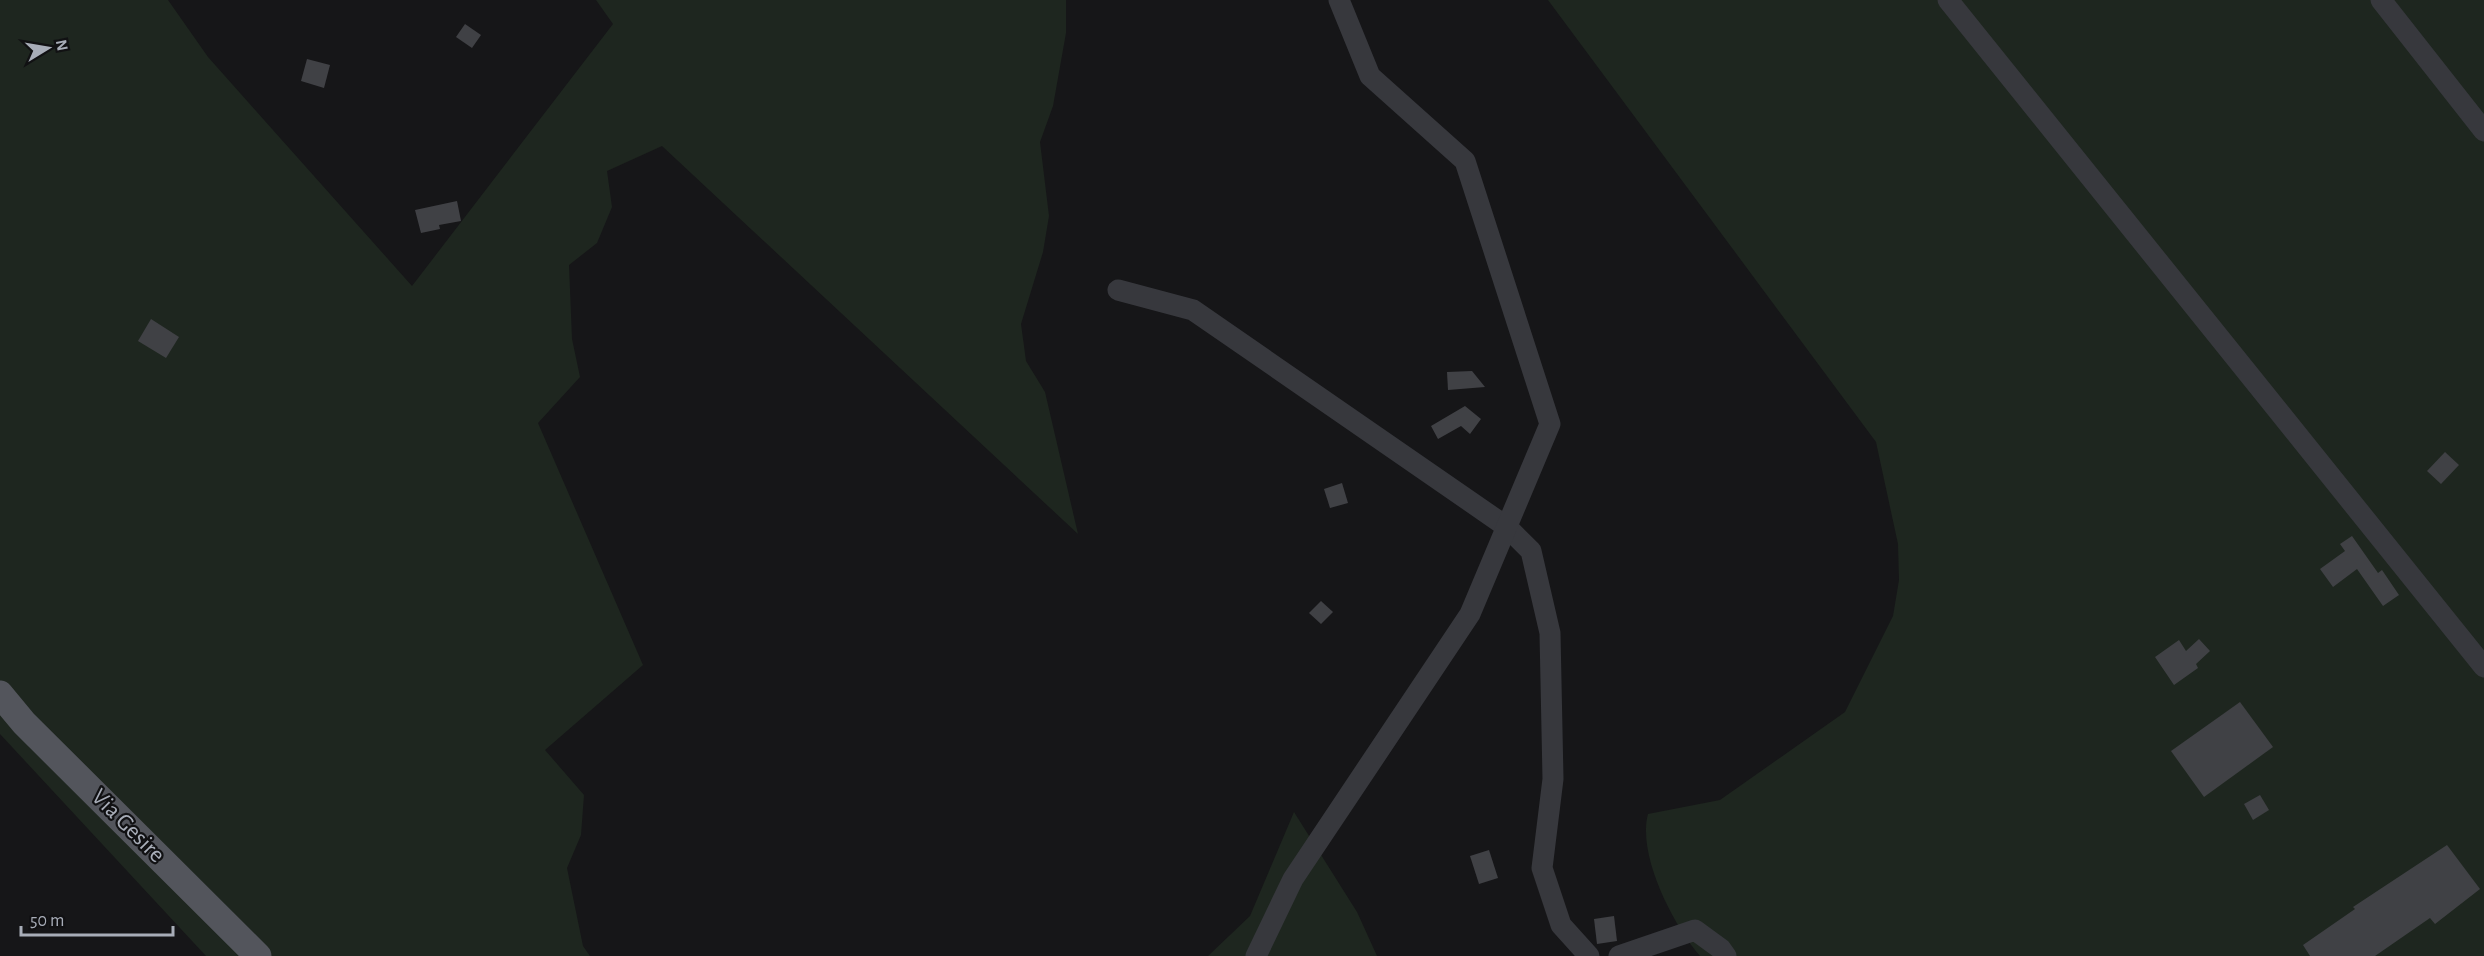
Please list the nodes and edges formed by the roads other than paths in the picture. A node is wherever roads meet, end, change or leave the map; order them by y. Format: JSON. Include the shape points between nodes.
{"nodes":[{"id":1,"x":1339,"y":0,"type":"edge"},
{"id":2,"x":1948,"y":0,"type":"edge"},
{"id":3,"x":2381,"y":0,"type":"edge"},
{"id":4,"x":2484,"y":131,"type":"edge"},
{"id":5,"x":1118,"y":290,"type":"dead end"},
{"id":6,"x":1507,"y":527,"type":"junction"},
{"id":7,"x":2484,"y":667,"type":"edge"},
{"id":8,"x":0,"y":694,"type":"edge"},
{"id":9,"x":258,"y":956,"type":"edge"},
{"id":10,"x":1257,"y":956,"type":"edge"},
{"id":11,"x":1588,"y":956,"type":"edge"},
{"id":12,"x":1619,"y":956,"type":"edge"},
{"id":13,"x":1726,"y":956,"type":"edge"}],
"edges":[{"from":1,"to":6,"type":"street","via":[[1370,76],[1465,160],[1547,413],[1550,424]]},
{"from":2,"to":7,"type":"street"},
{"from":3,"to":4,"type":"street"},
{"from":5,"to":6,"type":"street","via":[[1193,310]]},
{"from":6,"to":10,"type":"street","via":[[1470,614],[1293,879]]},
{"from":6,"to":11,"type":"street","via":[[1531,551],[1550,633],[1553,778],[1542,868],[1561,925]]},
{"from":8,"to":9,"type":"main road","name":"Via Gesire","via":[[24,723]]},
{"from":12,"to":13,"type":"street","via":[[1695,930]]}]}
